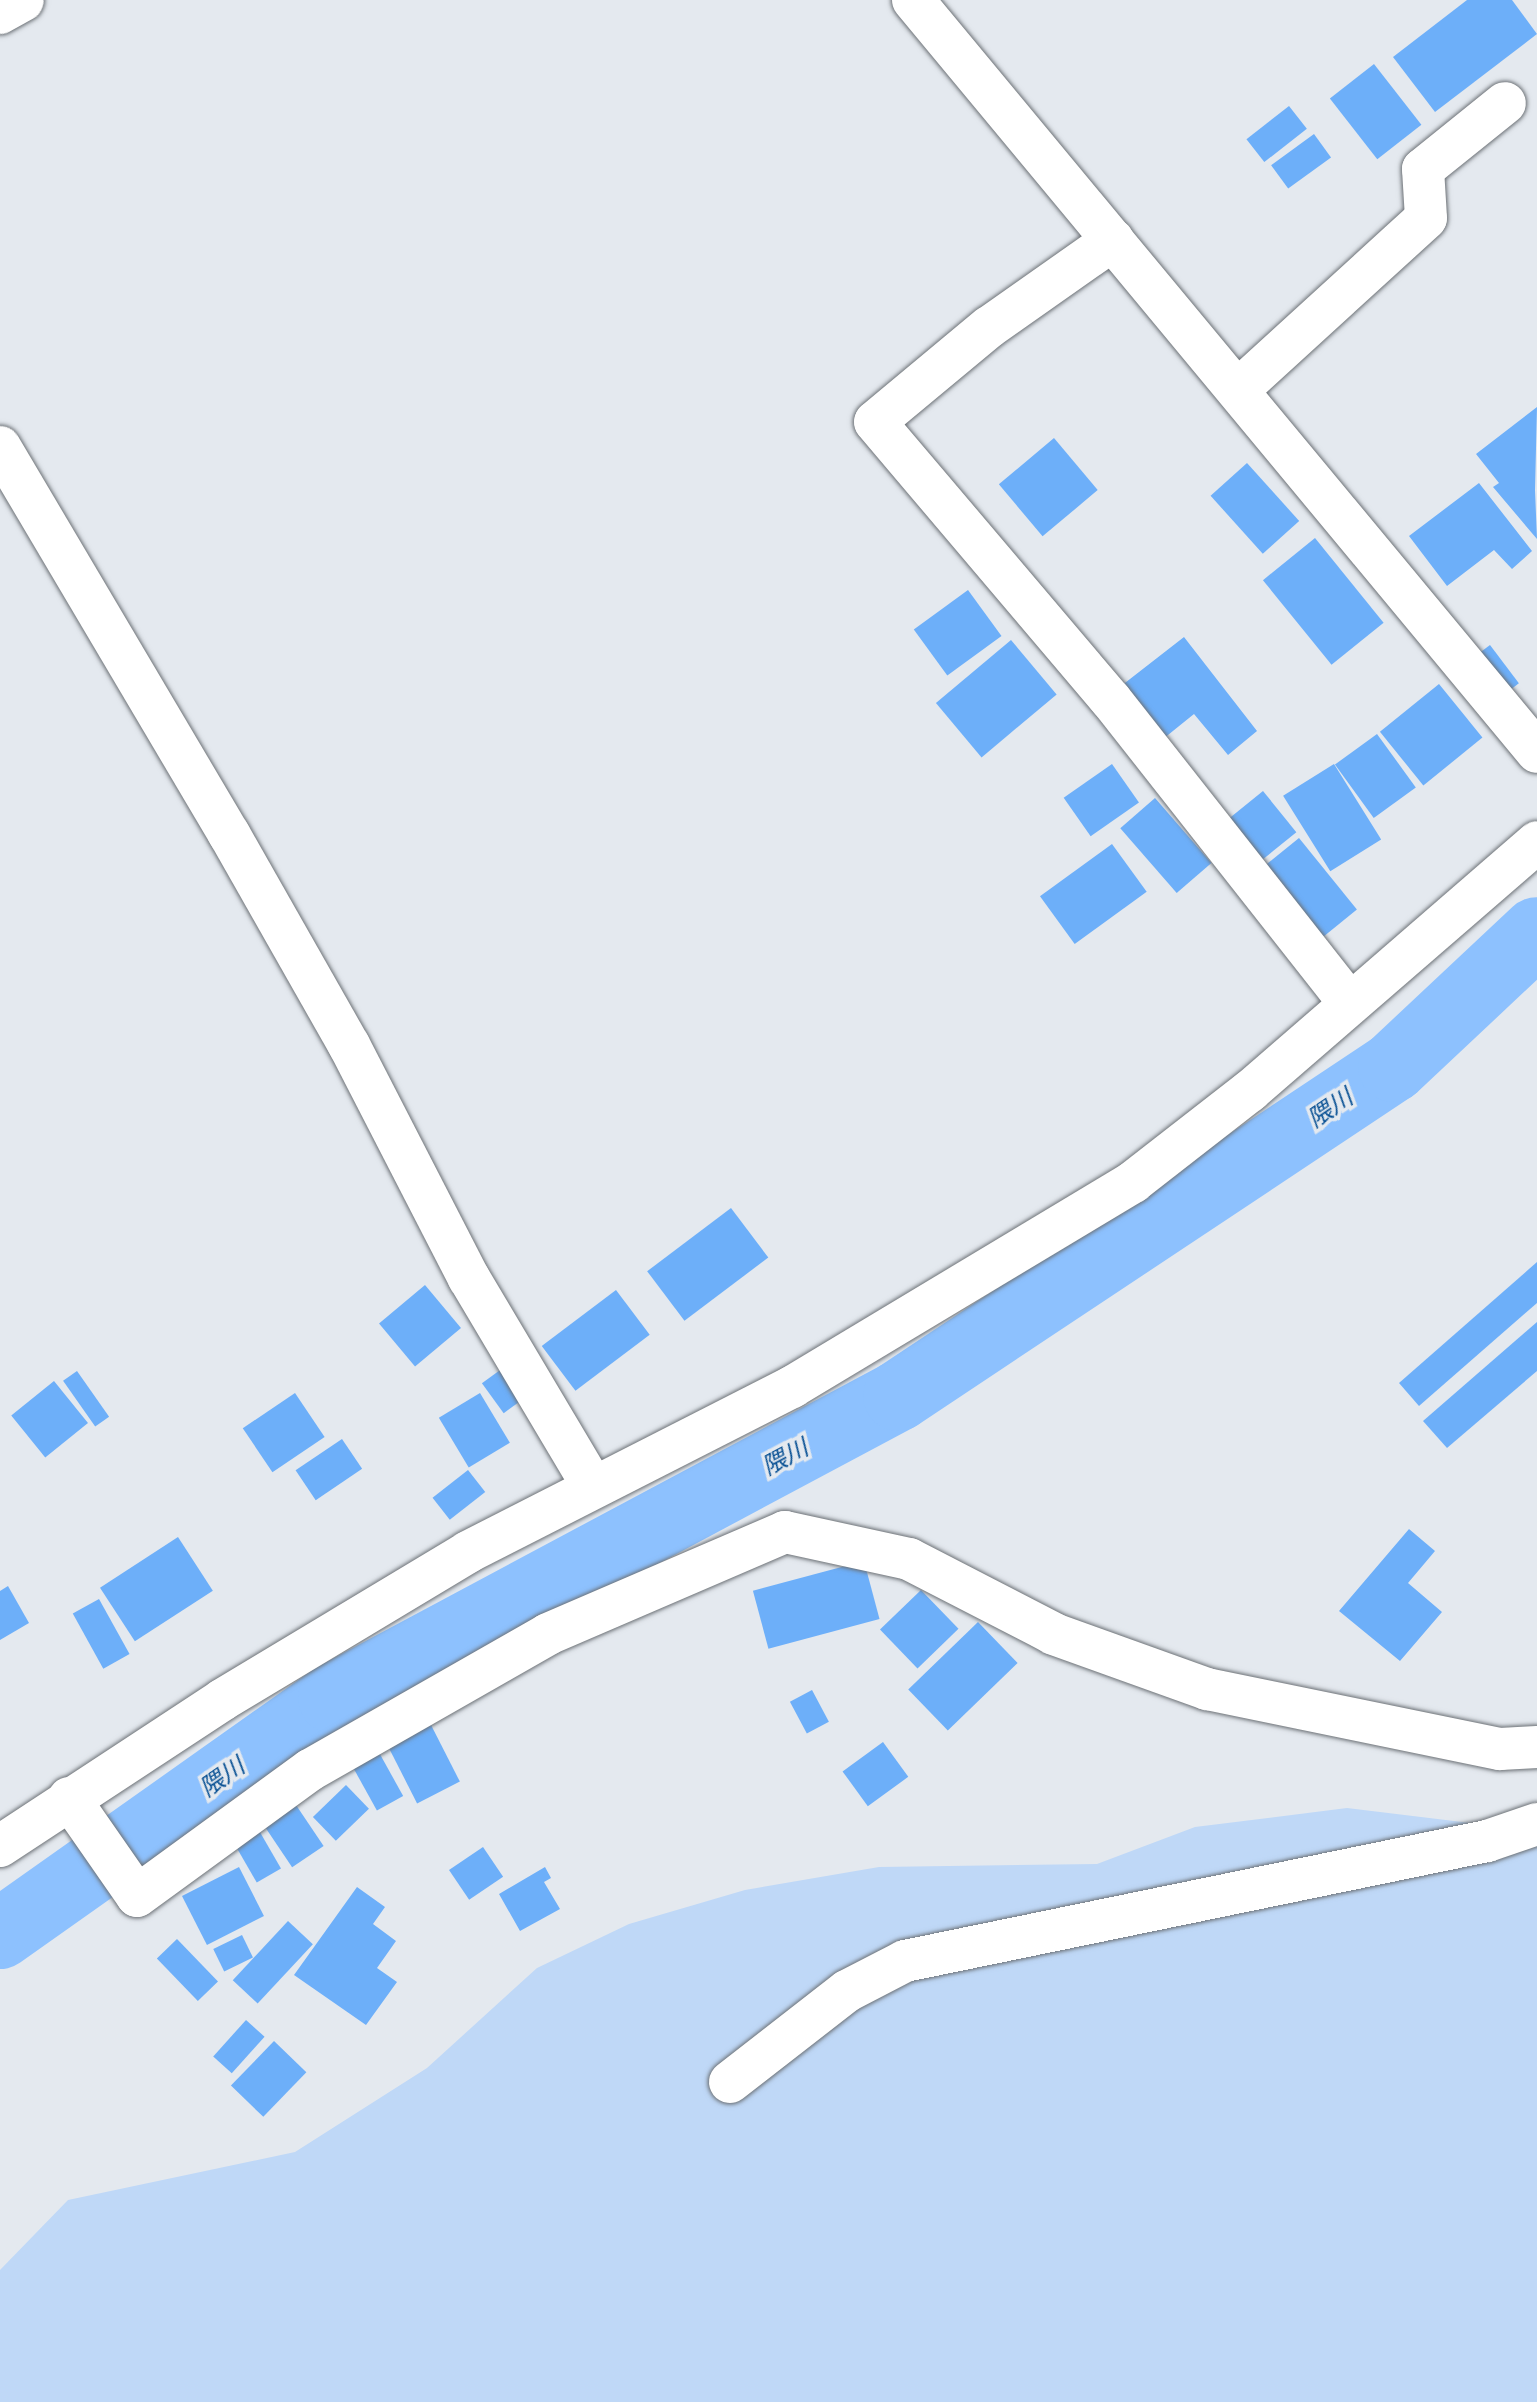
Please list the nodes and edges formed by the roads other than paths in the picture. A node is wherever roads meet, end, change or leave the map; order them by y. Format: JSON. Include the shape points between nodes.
{"nodes":[{"id":1,"x":23,"y":0,"type":"edge"},
{"id":2,"x":913,"y":0,"type":"edge"},
{"id":3,"x":0,"y":13,"type":"edge"},
{"id":4,"x":1505,"y":103,"type":"dead end"},
{"id":5,"x":1113,"y":240,"type":"junction"},
{"id":6,"x":1239,"y":389,"type":"junction"},
{"id":7,"x":0,"y":447,"type":"edge"},
{"id":8,"x":1537,"y":752,"type":"edge"},
{"id":9,"x":1537,"y":842,"type":"edge"},
{"id":10,"x":1348,"y":1001,"type":"junction"},
{"id":11,"x":592,"y":1485,"type":"junction"},
{"id":12,"x":1537,"y":1747,"type":"edge"},
{"id":13,"x":76,"y":1810,"type":"junction"},
{"id":14,"x":1537,"y":1824,"type":"edge"},
{"id":15,"x":0,"y":1846,"type":"edge"},
{"id":16,"x":730,"y":2082,"type":"dead end"}],
"edges":[{"from":1,"to":3,"type":"street"},
{"from":2,"to":5,"type":"street"},
{"from":4,"to":6,"type":"street","via":[[1423,169],[1426,218]]},
{"from":5,"to":6,"type":"street"},
{"from":5,"to":10,"type":"street","via":[[989,327],[875,422],[1111,700]]},
{"from":6,"to":8,"type":"street"},
{"from":7,"to":11,"type":"street","via":[[349,1045],[469,1278]]},
{"from":9,"to":10,"type":"street"},
{"from":10,"to":11,"type":"street","via":[[1250,1091],[1133,1182],[792,1387],[611,1482]]},
{"from":11,"to":13,"type":"street","via":[[454,1560]]},
{"from":12,"to":13,"type":"street","via":[[1500,1749],[1207,1689],[1054,1634],[909,1559],[785,1532],[548,1634],[310,1770],[137,1896]]},
{"from":13,"to":15,"type":"street"},
{"from":14,"to":16,"type":"street","via":[[1456,1848],[905,1961],[847,1991]]}]}
